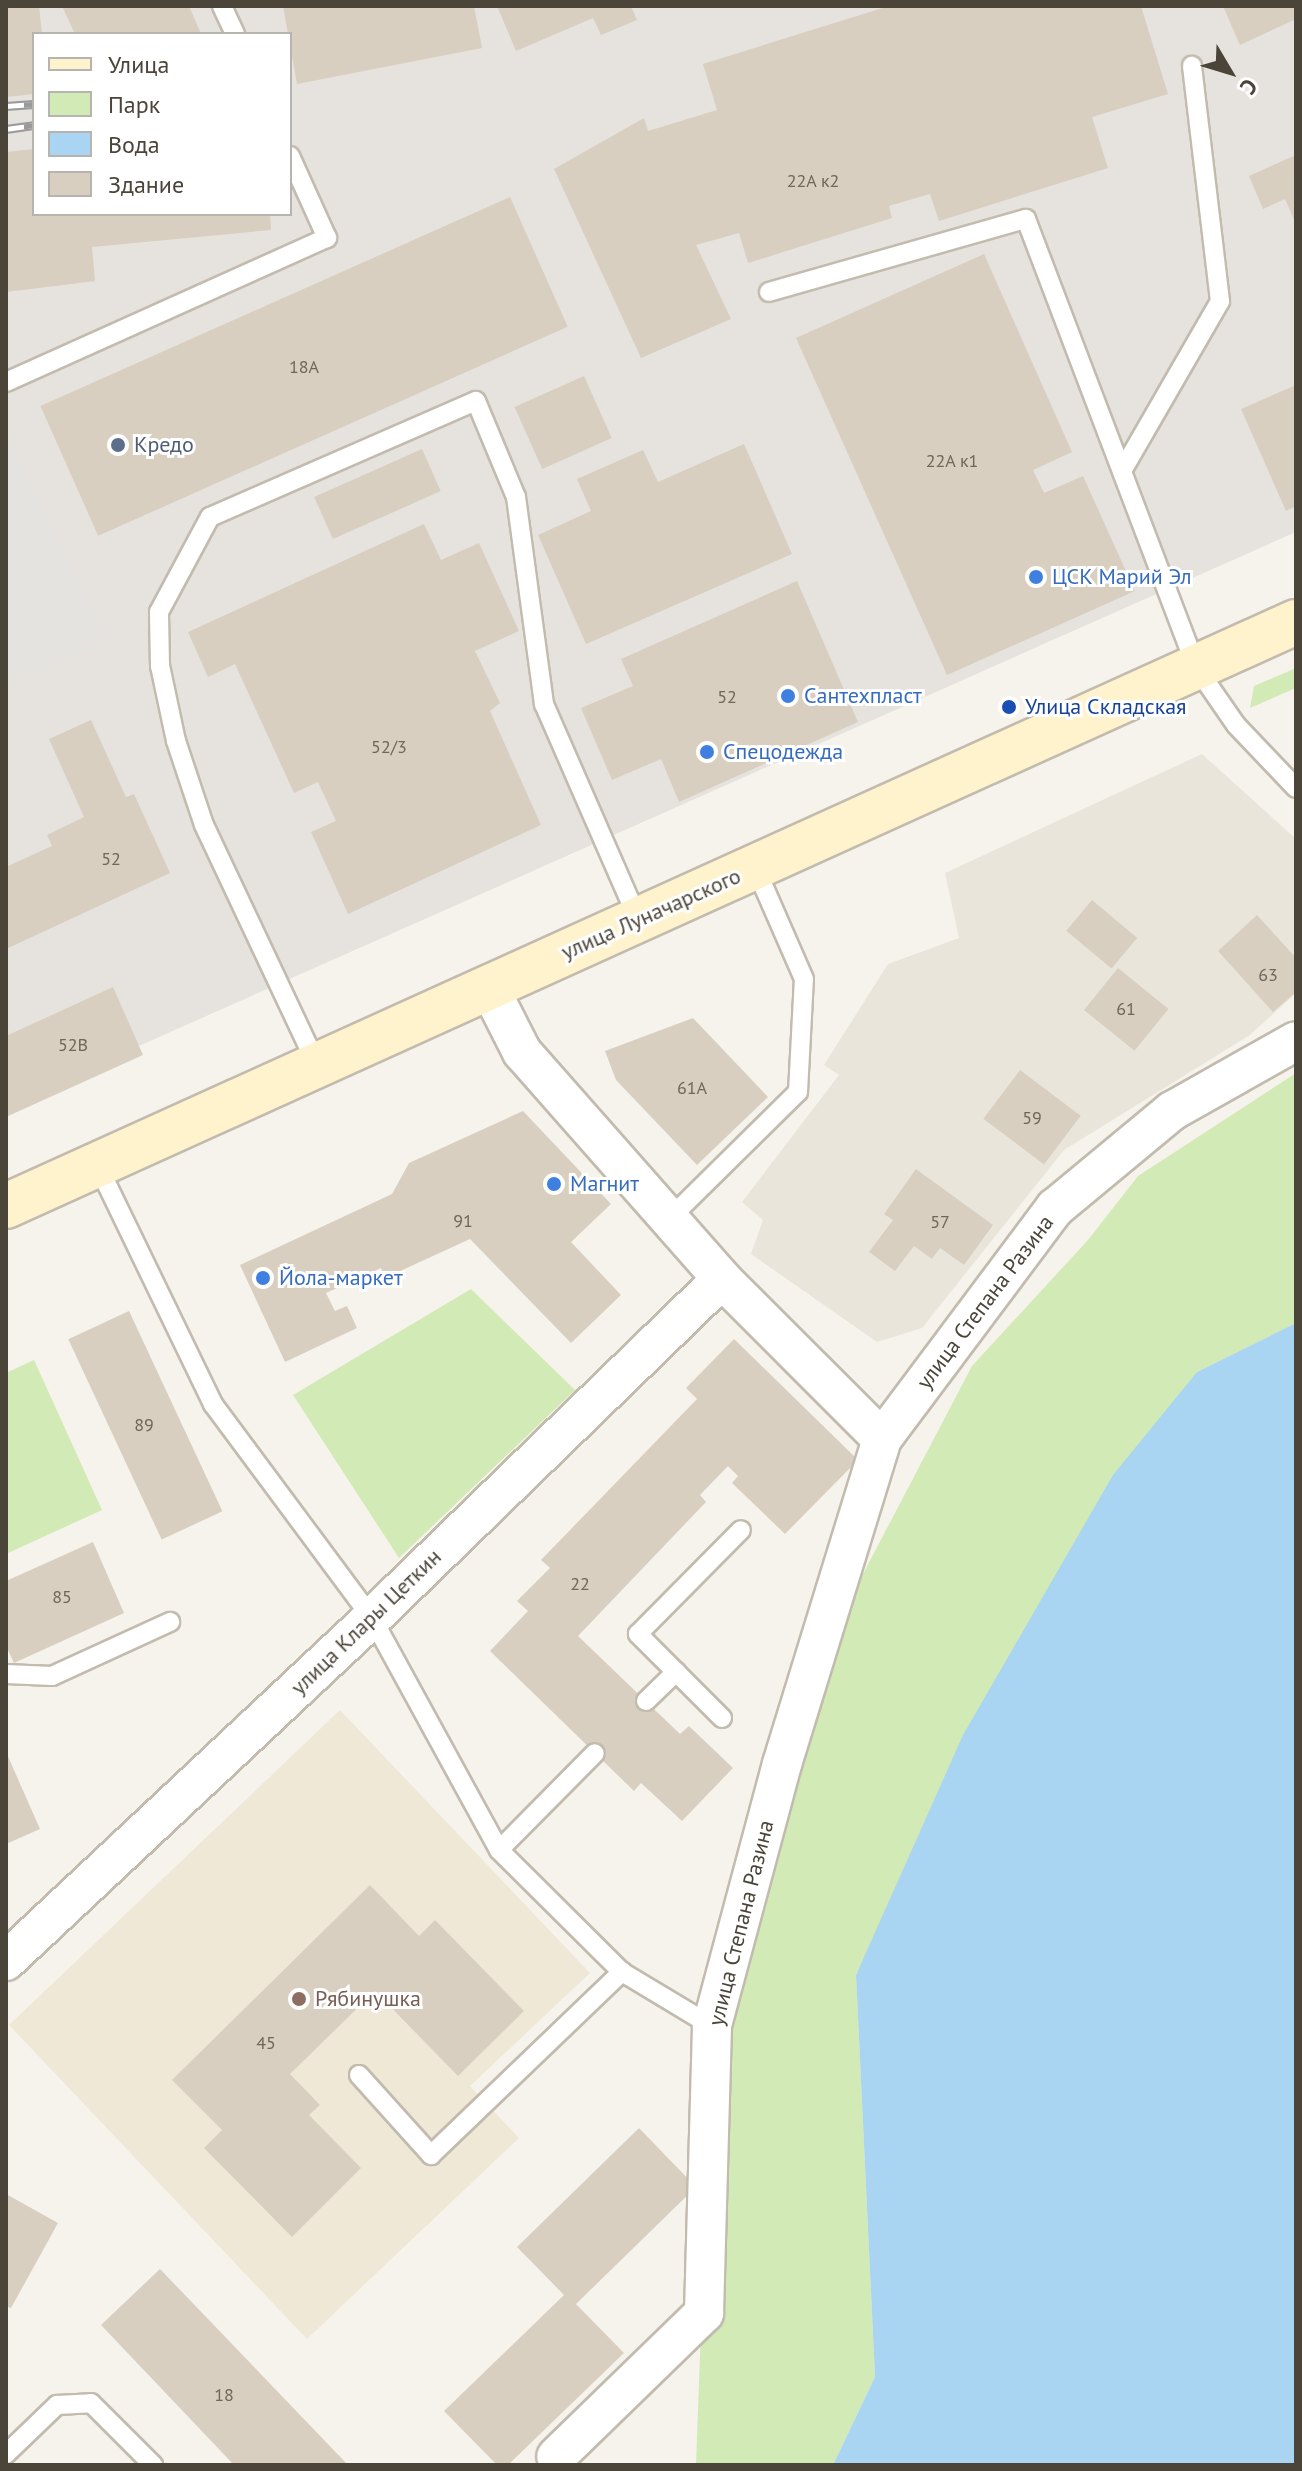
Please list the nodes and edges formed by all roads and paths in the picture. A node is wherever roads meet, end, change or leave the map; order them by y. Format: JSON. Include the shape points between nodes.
{"nodes":[{"id":1,"x":222,"y":6,"type":"edge"},
{"id":2,"x":234,"y":32,"type":"edge"},
{"id":3,"x":1192,"y":66,"type":"dead end"},
{"id":4,"x":292,"y":160,"type":"edge"},
{"id":5,"x":769,"y":292,"type":"dead end"},
{"id":6,"x":6,"y":382,"type":"edge"},
{"id":7,"x":1122,"y":471,"type":"junction"},
{"id":8,"x":1296,"y":622,"type":"edge"},
{"id":9,"x":1196,"y":667,"type":"junction"},
{"id":10,"x":1296,"y":788,"type":"edge"},
{"id":11,"x":755,"y":867,"type":"junction"},
{"id":12,"x":638,"y":919,"type":"junction"},
{"id":13,"x":489,"y":987,"type":"junction"},
{"id":14,"x":1296,"y":1041,"type":"edge"},
{"id":15,"x":317,"y":1065,"type":"junction"},
{"id":16,"x":97,"y":1164,"type":"junction"},
{"id":17,"x":6,"y":1206,"type":"edge"},
{"id":18,"x":669,"y":1219,"type":"junction"},
{"id":19,"x":722,"y":1279,"type":"junction"},
{"id":20,"x":882,"y":1439,"type":"junction"},
{"id":21,"x":741,"y":1530,"type":"dead end"},
{"id":22,"x":372,"y":1618,"type":"junction"},
{"id":23,"x":170,"y":1622,"type":"dead end"},
{"id":24,"x":676,"y":1672,"type":"junction"},
{"id":25,"x":6,"y":1674,"type":"edge"},
{"id":26,"x":646,"y":1701,"type":"dead end"},
{"id":27,"x":722,"y":1718,"type":"dead end"},
{"id":28,"x":595,"y":1753,"type":"dead end"},
{"id":29,"x":499,"y":1850,"type":"junction"},
{"id":30,"x":6,"y":1961,"type":"edge"},
{"id":31,"x":622,"y":1972,"type":"junction"},
{"id":32,"x":712,"y":2026,"type":"junction"},
{"id":33,"x":359,"y":2075,"type":"dead end"},
{"id":34,"x":6,"y":2455,"type":"edge"},
{"id":35,"x":556,"y":2457,"type":"dead end"},
{"id":36,"x":15,"y":2465,"type":"edge"},
{"id":37,"x":153,"y":2465,"type":"edge"}],
"edges":[{"from":1,"to":2,"type":"lane"},
{"from":3,"to":7,"type":"lane","via":[[1220,301]]},
{"from":4,"to":6,"type":"lane","via":[[327,238]]},
{"from":5,"to":7,"type":"lane","via":[[1026,219]]},
{"from":7,"to":9,"type":"lane"},
{"from":8,"to":9,"type":"main road","name":"улица Луначарского"},
{"from":9,"to":10,"type":"lane","via":[[1236,725]]},
{"from":9,"to":11,"type":"main road","name":"улица Луначарского"},
{"from":11,"to":12,"type":"main road","name":"улица Луначарского"},
{"from":11,"to":18,"type":"lane","via":[[804,979],[798,1092]]},
{"from":12,"to":13,"type":"main road","name":"улица Луначарского"},
{"from":12,"to":15,"type":"lane","via":[[544,704],[516,497],[476,401],[210,517],[159,612],[160,666],[176,741],[204,825]]},
{"from":13,"to":15,"type":"main road","name":"улица Луначарского"},
{"from":13,"to":18,"type":"street","via":[[522,1052]]},
{"from":14,"to":20,"type":"street","name":"улица Степана Разина","via":[[1172,1111],[1055,1208]]},
{"from":15,"to":16,"type":"main road","name":"улица Луначарского"},
{"from":16,"to":17,"type":"main road","name":"улица Луначарского"},
{"from":16,"to":22,"type":"lane","via":[[213,1404]]},
{"from":18,"to":19,"type":"street"},
{"from":19,"to":20,"type":"street"},
{"from":19,"to":22,"type":"street","name":"улица Клары Цеткин"},
{"from":20,"to":32,"type":"street","name":"улица Степана Разина","via":[[782,1764]]},
{"from":21,"to":24,"type":"lane","via":[[638,1634]]},
{"from":22,"to":29,"type":"lane"},
{"from":22,"to":30,"type":"street","name":"улица Клары Цеткин"},
{"from":23,"to":25,"type":"lane","via":[[52,1676]]},
{"from":24,"to":26,"type":"lane"},
{"from":24,"to":27,"type":"lane"},
{"from":28,"to":29,"type":"lane"},
{"from":29,"to":31,"type":"lane"},
{"from":31,"to":32,"type":"lane"},
{"from":31,"to":33,"type":"lane","via":[[431,2155]]},
{"from":32,"to":35,"type":"street","name":"улица Степана Разина","via":[[704,2313]]},
{"from":34,"to":36,"type":"lane"},
{"from":34,"to":37,"type":"lane","via":[[57,2405],[91,2403]]}]}
